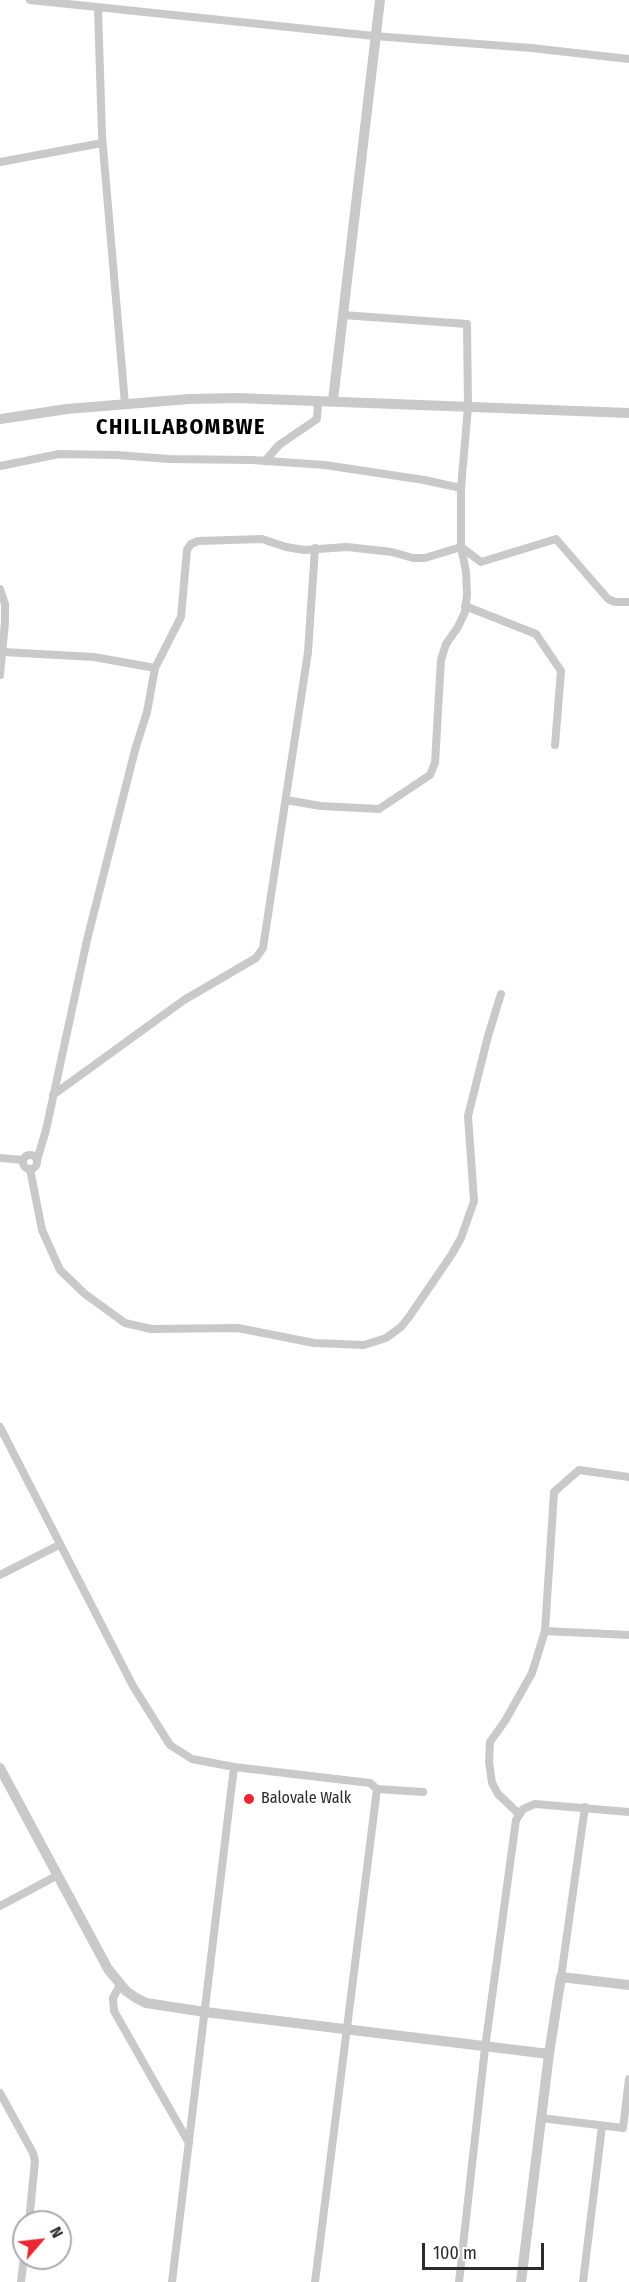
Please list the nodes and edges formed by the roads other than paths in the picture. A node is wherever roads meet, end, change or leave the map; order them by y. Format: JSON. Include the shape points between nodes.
{"nodes":[{"id":1,"x":30,"y":0,"type":"edge"},
{"id":2,"x":380,"y":0,"type":"edge"},
{"id":3,"x":98,"y":8,"type":"junction"},
{"id":4,"x":374,"y":36,"type":"junction"},
{"id":5,"x":629,"y":59,"type":"edge"},
{"id":6,"x":102,"y":143,"type":"junction"},
{"id":7,"x":0,"y":162,"type":"edge"},
{"id":8,"x":343,"y":315,"type":"junction"},
{"id":9,"x":318,"y":400,"type":"junction"},
{"id":10,"x":333,"y":400,"type":"junction"},
{"id":11,"x":125,"y":404,"type":"junction"},
{"id":12,"x":468,"y":407,"type":"junction"},
{"id":13,"x":629,"y":413,"type":"edge"},
{"id":14,"x":0,"y":418,"type":"edge"},
{"id":15,"x":265,"y":461,"type":"junction"},
{"id":16,"x":0,"y":466,"type":"edge"},
{"id":17,"x":461,"y":488,"type":"junction"},
{"id":18,"x":461,"y":547,"type":"junction"},
{"id":19,"x":315,"y":548,"type":"junction"},
{"id":20,"x":0,"y":589,"type":"edge"},
{"id":21,"x":629,"y":602,"type":"edge"},
{"id":22,"x":465,"y":606,"type":"junction"},
{"id":23,"x":3,"y":652,"type":"junction"},
{"id":24,"x":155,"y":668,"type":"junction"},
{"id":25,"x":0,"y":675,"type":"edge"},
{"id":26,"x":555,"y":745,"type":"dead end"},
{"id":27,"x":286,"y":800,"type":"junction"},
{"id":28,"x":501,"y":994,"type":"dead end"},
{"id":29,"x":53,"y":1095,"type":"junction"},
{"id":30,"x":0,"y":1158,"type":"edge"},
{"id":31,"x":23,"y":1160,"type":"junction"},
{"id":32,"x":37,"y":1160,"type":"junction"},
{"id":33,"x":30,"y":1170,"type":"junction"},
{"id":34,"x":0,"y":1427,"type":"edge"},
{"id":35,"x":629,"y":1477,"type":"edge"},
{"id":36,"x":59,"y":1545,"type":"junction"},
{"id":37,"x":0,"y":1575,"type":"edge"},
{"id":38,"x":546,"y":1631,"type":"junction"},
{"id":39,"x":629,"y":1635,"type":"edge"},
{"id":40,"x":234,"y":1767,"type":"junction"},
{"id":41,"x":0,"y":1768,"type":"edge"},
{"id":42,"x":377,"y":1789,"type":"junction"},
{"id":43,"x":423,"y":1792,"type":"dead end"},
{"id":44,"x":585,"y":1807,"type":"junction"},
{"id":45,"x":629,"y":1812,"type":"edge"},
{"id":46,"x":518,"y":1814,"type":"junction"},
{"id":47,"x":58,"y":1875,"type":"junction"},
{"id":48,"x":0,"y":1906,"type":"edge"},
{"id":49,"x":561,"y":1977,"type":"junction"},
{"id":50,"x":120,"y":1985,"type":"junction"},
{"id":51,"x":629,"y":1985,"type":"edge"},
{"id":52,"x":205,"y":2012,"type":"junction"},
{"id":53,"x":347,"y":2030,"type":"junction"},
{"id":54,"x":485,"y":2048,"type":"junction"},
{"id":55,"x":549,"y":2054,"type":"junction"},
{"id":56,"x":629,"y":2079,"type":"edge"},
{"id":57,"x":0,"y":2093,"type":"edge"},
{"id":58,"x":541,"y":2118,"type":"junction"},
{"id":59,"x":602,"y":2126,"type":"junction"},
{"id":60,"x":626,"y":2129,"type":"edge"},
{"id":61,"x":189,"y":2143,"type":"junction"},
{"id":62,"x":30,"y":2210,"type":"edge"},
{"id":63,"x":172,"y":2282,"type":"edge"},
{"id":64,"x":315,"y":2282,"type":"edge"},
{"id":65,"x":459,"y":2282,"type":"edge"},
{"id":66,"x":521,"y":2282,"type":"edge"},
{"id":67,"x":583,"y":2282,"type":"edge"}],
"edges":[{"from":1,"to":3,"type":"street"},
{"from":2,"to":4,"type":"street"},
{"from":3,"to":4,"type":"street"},
{"from":3,"to":6,"type":"street"},
{"from":4,"to":5,"type":"street"},
{"from":4,"to":8,"type":"street"},
{"from":6,"to":7,"type":"street"},
{"from":6,"to":11,"type":"street"},
{"from":8,"to":10,"type":"street"},
{"from":8,"to":12,"type":"street","via":[[467,324]]},
{"from":9,"to":10,"type":"street"},
{"from":9,"to":11,"type":"street","via":[[237,398]]},
{"from":9,"to":15,"type":"street","via":[[317,420],[279,445]]},
{"from":10,"to":12,"type":"street"},
{"from":11,"to":14,"type":"street"},
{"from":12,"to":13,"type":"street"},
{"from":12,"to":17,"type":"street"},
{"from":15,"to":16,"type":"street","via":[[59,454]]},
{"from":15,"to":17,"type":"street","via":[[325,465]]},
{"from":17,"to":18,"type":"street"},
{"from":18,"to":19,"type":"street","via":[[425,558],[347,547]]},
{"from":18,"to":21,"type":"street","via":[[481,562],[556,538],[608,599]]},
{"from":18,"to":22,"type":"street","via":[[466,572]]},
{"from":19,"to":24,"type":"street","via":[[286,547],[262,539],[191,544],[186,550],[181,617]]},
{"from":19,"to":27,"type":"street","via":[[309,652]]},
{"from":20,"to":23,"type":"street","via":[[5,604]]},
{"from":22,"to":26,"type":"street","via":[[536,634],[561,671]]},
{"from":22,"to":27,"type":"street","via":[[441,660],[435,763],[430,775],[379,808]]},
{"from":23,"to":24,"type":"street","via":[[94,657]]},
{"from":23,"to":25,"type":"street"},
{"from":24,"to":29,"type":"street"},
{"from":27,"to":29,"type":"street","via":[[263,948],[256,958],[184,1000]]},
{"from":28,"to":33,"type":"street","via":[[468,1116],[474,1201],[452,1254],[410,1317],[386,1338],[364,1345],[314,1343],[238,1328],[151,1329],[125,1323],[60,1270],[42,1230]]},
{"from":29,"to":32,"type":"street"},
{"from":30,"to":31,"type":"street"},
{"from":31,"to":32,"type":"street","via":[[28,1155]]},
{"from":31,"to":33,"type":"street"},
{"from":32,"to":33,"type":"street"},
{"from":34,"to":36,"type":"street"},
{"from":35,"to":38,"type":"street","via":[[579,1470],[554,1492]]},
{"from":36,"to":37,"type":"street"},
{"from":36,"to":40,"type":"street","via":[[164,1739],[184,1756]]},
{"from":38,"to":39,"type":"street"},
{"from":38,"to":46,"type":"street","via":[[532,1673],[490,1742],[492,1783]]},
{"from":40,"to":42,"type":"street","via":[[370,1783]]},
{"from":40,"to":52,"type":"street"},
{"from":41,"to":47,"type":"street"},
{"from":42,"to":43,"type":"street"},
{"from":42,"to":53,"type":"street"},
{"from":44,"to":45,"type":"street"},
{"from":44,"to":46,"type":"street","via":[[535,1804]]},
{"from":44,"to":49,"type":"street"},
{"from":46,"to":54,"type":"street"},
{"from":47,"to":48,"type":"street"},
{"from":47,"to":50,"type":"street"},
{"from":49,"to":51,"type":"street"},
{"from":49,"to":55,"type":"street"},
{"from":50,"to":52,"type":"street","via":[[146,2003]]},
{"from":50,"to":61,"type":"street","via":[[113,1998],[114,2011]]},
{"from":52,"to":53,"type":"street"},
{"from":52,"to":61,"type":"street"},
{"from":53,"to":54,"type":"street"},
{"from":53,"to":64,"type":"street"},
{"from":54,"to":55,"type":"street"},
{"from":54,"to":65,"type":"street"},
{"from":55,"to":58,"type":"street"},
{"from":56,"to":60,"type":"street"},
{"from":57,"to":62,"type":"street","via":[[35,2161]]},
{"from":58,"to":59,"type":"street"},
{"from":58,"to":66,"type":"street"},
{"from":59,"to":60,"type":"street"},
{"from":59,"to":67,"type":"street"},
{"from":61,"to":63,"type":"street"}]}
